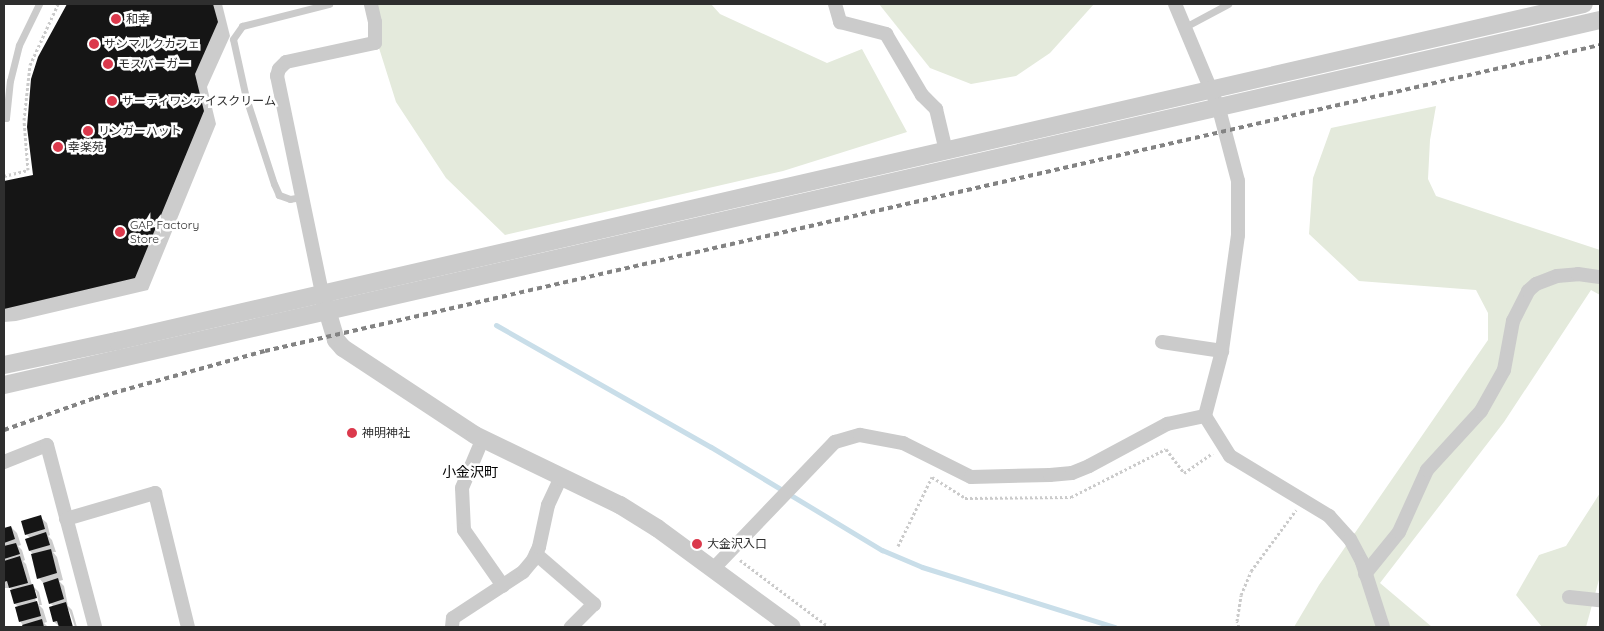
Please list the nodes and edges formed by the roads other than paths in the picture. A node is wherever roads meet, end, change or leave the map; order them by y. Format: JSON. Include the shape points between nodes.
{"nodes":[{"id":1,"x":39,"y":4,"type":"edge"},
{"id":2,"x":329,"y":4,"type":"edge"},
{"id":3,"x":371,"y":4,"type":"edge"},
{"id":4,"x":835,"y":4,"type":"edge"},
{"id":5,"x":1175,"y":4,"type":"edge"},
{"id":6,"x":1228,"y":4,"type":"edge"},
{"id":7,"x":1584,"y":4,"type":"edge"},
{"id":8,"x":1600,"y":20,"type":"edge"},
{"id":9,"x":1185,"y":27,"type":"junction"},
{"id":10,"x":1212,"y":89,"type":"junction"},
{"id":11,"x":1219,"y":108,"type":"junction"},
{"id":12,"x":4,"y":118,"type":"edge"},
{"id":13,"x":946,"y":151,"type":"junction"},
{"id":14,"x":302,"y":197,"type":"junction"},
{"id":15,"x":1600,"y":277,"type":"edge"},
{"id":16,"x":322,"y":293,"type":"junction"},
{"id":17,"x":328,"y":312,"type":"junction"},
{"id":18,"x":1162,"y":342,"type":"dead end"},
{"id":19,"x":1222,"y":351,"type":"junction"},
{"id":20,"x":4,"y":365,"type":"edge"},
{"id":21,"x":4,"y":385,"type":"edge"},
{"id":22,"x":1205,"y":416,"type":"junction"},
{"id":23,"x":483,"y":438,"type":"junction"},
{"id":24,"x":4,"y":462,"type":"edge"},
{"id":25,"x":561,"y":477,"type":"junction"},
{"id":26,"x":66,"y":518,"type":"junction"},
{"id":27,"x":536,"y":554,"type":"junction"},
{"id":28,"x":714,"y":568,"type":"junction"},
{"id":29,"x":1366,"y":574,"type":"junction"},
{"id":30,"x":503,"y":586,"type":"junction"},
{"id":31,"x":1569,"y":597,"type":"dead end"},
{"id":32,"x":1600,"y":600,"type":"edge"},
{"id":33,"x":95,"y":627,"type":"edge"},
{"id":34,"x":188,"y":627,"type":"edge"},
{"id":35,"x":452,"y":627,"type":"edge"},
{"id":36,"x":571,"y":627,"type":"edge"},
{"id":37,"x":792,"y":627,"type":"edge"},
{"id":38,"x":1383,"y":627,"type":"edge"}],
"edges":[{"from":1,"to":12,"type":"lane","via":[[19,45]]},
{"from":2,"to":14,"type":"lane","via":[[242,26],[233,39],[246,98],[274,184],[279,195],[290,199]]},
{"from":3,"to":14,"type":"street","via":[[375,43],[286,62],[276,76]]},
{"from":4,"to":13,"type":"street","via":[[840,22],[886,34],[922,95],[936,110]]},
{"from":5,"to":9,"type":"street"},
{"from":6,"to":9,"type":"lane"},
{"from":7,"to":10,"type":"street"},
{"from":8,"to":11,"type":"street"},
{"from":9,"to":10,"type":"street"},
{"from":10,"to":11,"type":"street"},
{"from":10,"to":13,"type":"street"},
{"from":11,"to":17,"type":"street"},
{"from":11,"to":19,"type":"street","via":[[1238,181],[1240,207]]},
{"from":13,"to":16,"type":"street"},
{"from":14,"to":16,"type":"street"},
{"from":15,"to":29,"type":"street","via":[[1557,276],[1536,284],[1528,291],[1513,322],[1504,370],[1481,411],[1427,470],[1399,532]]},
{"from":16,"to":17,"type":"street"},
{"from":16,"to":20,"type":"street"},
{"from":17,"to":21,"type":"street"},
{"from":17,"to":23,"type":"street","via":[[336,340],[343,348]]},
{"from":18,"to":19,"type":"street"},
{"from":19,"to":22,"type":"street"},
{"from":22,"to":28,"type":"street","via":[[1167,424],[1089,466],[1072,473],[1050,475],[971,477],[903,443],[860,435],[835,442]]},
{"from":22,"to":29,"type":"street","via":[[1230,456],[1329,516],[1350,539]]},
{"from":23,"to":25,"type":"street"},
{"from":23,"to":30,"type":"street","via":[[462,488],[464,530]]},
{"from":24,"to":26,"type":"street","via":[[48,445]]},
{"from":25,"to":27,"type":"street","via":[[548,504]]},
{"from":25,"to":28,"type":"street","via":[[620,505]]},
{"from":26,"to":33,"type":"street"},
{"from":26,"to":34,"type":"street","via":[[155,493]]},
{"from":27,"to":30,"type":"street","via":[[523,572]]},
{"from":27,"to":36,"type":"street","via":[[594,604]]},
{"from":28,"to":37,"type":"street"},
{"from":29,"to":38,"type":"street"},
{"from":30,"to":35,"type":"street","via":[[453,618]]},
{"from":31,"to":32,"type":"street"}]}
